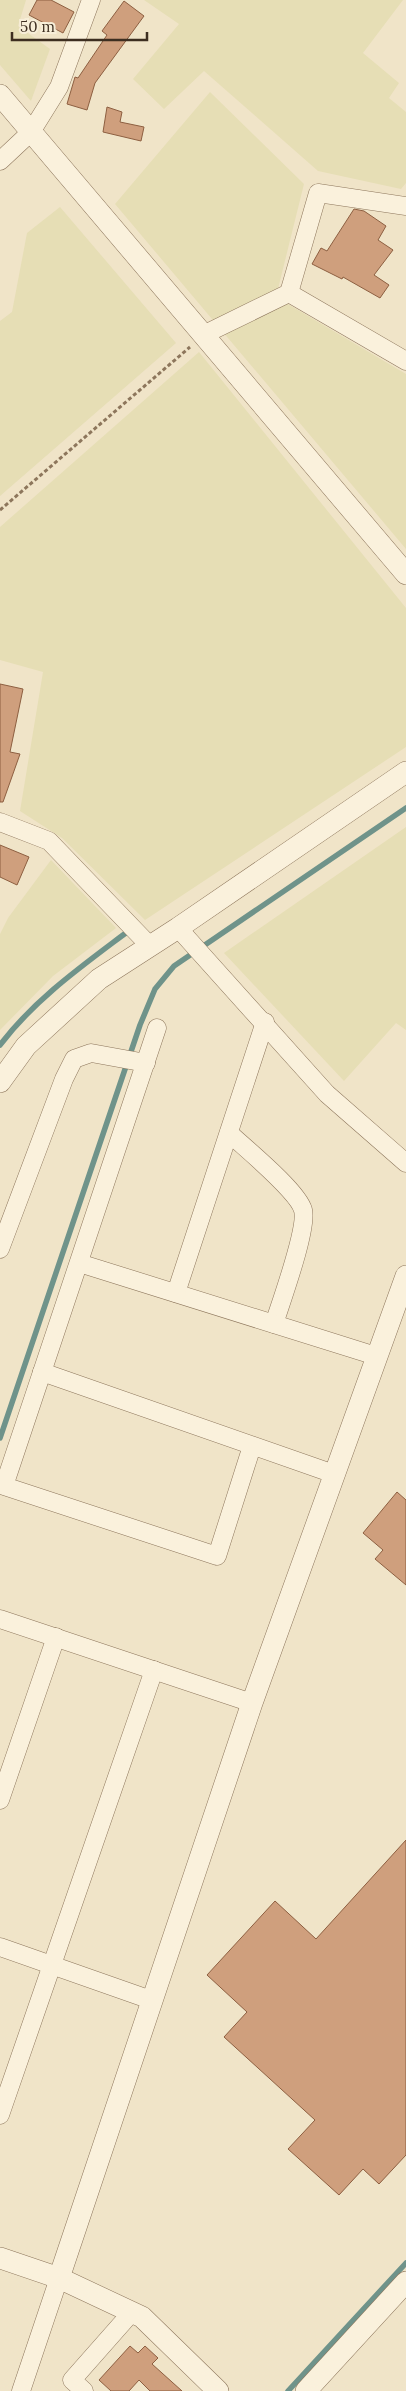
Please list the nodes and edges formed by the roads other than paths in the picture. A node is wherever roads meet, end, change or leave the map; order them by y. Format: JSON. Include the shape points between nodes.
{"nodes":[{"id":1,"x":91,"y":0,"type":"edge"},
{"id":2,"x":0,"y":95,"type":"edge"},
{"id":3,"x":31,"y":132,"type":"junction"},
{"id":4,"x":0,"y":161,"type":"edge"},
{"id":5,"x":406,"y":206,"type":"edge"},
{"id":6,"x":289,"y":292,"type":"junction"},
{"id":7,"x":203,"y":335,"type":"junction"},
{"id":8,"x":406,"y":361,"type":"edge"},
{"id":9,"x":406,"y":574,"type":"edge"},
{"id":10,"x":406,"y":772,"type":"edge"},
{"id":11,"x":0,"y":822,"type":"edge"},
{"id":12,"x":178,"y":928,"type":"junction"},
{"id":13,"x":149,"y":945,"type":"junction"},
{"id":14,"x":265,"y":1022,"type":"junction"},
{"id":15,"x":157,"y":1028,"type":"dead end"},
{"id":16,"x":146,"y":1063,"type":"junction"},
{"id":17,"x":0,"y":1082,"type":"edge"},
{"id":18,"x":229,"y":1133,"type":"junction"},
{"id":19,"x":406,"y":1163,"type":"edge"},
{"id":20,"x":0,"y":1249,"type":"edge"},
{"id":21,"x":79,"y":1263,"type":"junction"},
{"id":22,"x":403,"y":1289,"type":"edge"},
{"id":23,"x":176,"y":1293,"type":"junction"},
{"id":24,"x":274,"y":1324,"type":"junction"},
{"id":25,"x":376,"y":1356,"type":"junction"},
{"id":26,"x":42,"y":1372,"type":"junction"},
{"id":27,"x":252,"y":1446,"type":"junction"},
{"id":28,"x":334,"y":1474,"type":"junction"},
{"id":29,"x":0,"y":1619,"type":"edge"},
{"id":30,"x":56,"y":1637,"type":"junction"},
{"id":31,"x":154,"y":1670,"type":"junction"},
{"id":32,"x":252,"y":1703,"type":"junction"},
{"id":33,"x":0,"y":1800,"type":"edge"},
{"id":34,"x":0,"y":1947,"type":"edge"},
{"id":35,"x":54,"y":1966,"type":"junction"},
{"id":36,"x":151,"y":2000,"type":"junction"},
{"id":37,"x":0,"y":2115,"type":"edge"},
{"id":38,"x":0,"y":2258,"type":"edge"},
{"id":39,"x":59,"y":2278,"type":"junction"},
{"id":40,"x":406,"y":2282,"type":"edge"},
{"id":41,"x":132,"y":2312,"type":"junction"},
{"id":42,"x":73,"y":2387,"type":"edge"},
{"id":43,"x":21,"y":2391,"type":"edge"},
{"id":44,"x":218,"y":2391,"type":"edge"},
{"id":45,"x":306,"y":2391,"type":"edge"}],
"edges":[{"from":1,"to":3,"type":"street","via":[[59,87]]},
{"from":2,"to":3,"type":"street"},
{"from":3,"to":4,"type":"street"},
{"from":3,"to":7,"type":"street"},
{"from":5,"to":6,"type":"street","via":[[318,194]]},
{"from":6,"to":7,"type":"street"},
{"from":6,"to":8,"type":"street"},
{"from":7,"to":9,"type":"street"},
{"from":10,"to":12,"type":"street"},
{"from":11,"to":13,"type":"street","via":[[49,841]]},
{"from":12,"to":13,"type":"street"},
{"from":12,"to":14,"type":"street"},
{"from":13,"to":17,"type":"street","via":[[99,978],[26,1046]]},
{"from":14,"to":18,"type":"street"},
{"from":14,"to":19,"type":"street","via":[[327,1094]]},
{"from":15,"to":16,"type":"street"},
{"from":16,"to":20,"type":"street","via":[[91,1053],[74,1059]]},
{"from":16,"to":21,"type":"street"},
{"from":18,"to":23,"type":"street"},
{"from":18,"to":24,"type":"street","via":[[296,1197],[303,1210],[302,1229]]},
{"from":21,"to":23,"type":"street"},
{"from":21,"to":26,"type":"street"},
{"from":22,"to":25,"type":"street"},
{"from":23,"to":24,"type":"street"},
{"from":24,"to":25,"type":"street"},
{"from":25,"to":28,"type":"street"},
{"from":26,"to":27,"type":"street"},
{"from":26,"to":27,"type":"street","via":[[4,1486],[217,1556]]},
{"from":27,"to":28,"type":"street"},
{"from":28,"to":32,"type":"street"},
{"from":29,"to":30,"type":"street"},
{"from":30,"to":31,"type":"street"},
{"from":30,"to":33,"type":"street"},
{"from":31,"to":32,"type":"street"},
{"from":31,"to":35,"type":"street"},
{"from":32,"to":36,"type":"street"},
{"from":34,"to":35,"type":"street"},
{"from":35,"to":36,"type":"street"},
{"from":35,"to":37,"type":"street"},
{"from":36,"to":39,"type":"street"},
{"from":38,"to":39,"type":"street"},
{"from":39,"to":41,"type":"street"},
{"from":39,"to":43,"type":"street"},
{"from":40,"to":45,"type":"street"},
{"from":41,"to":42,"type":"street"},
{"from":41,"to":44,"type":"street","via":[[142,2317]]}]}
